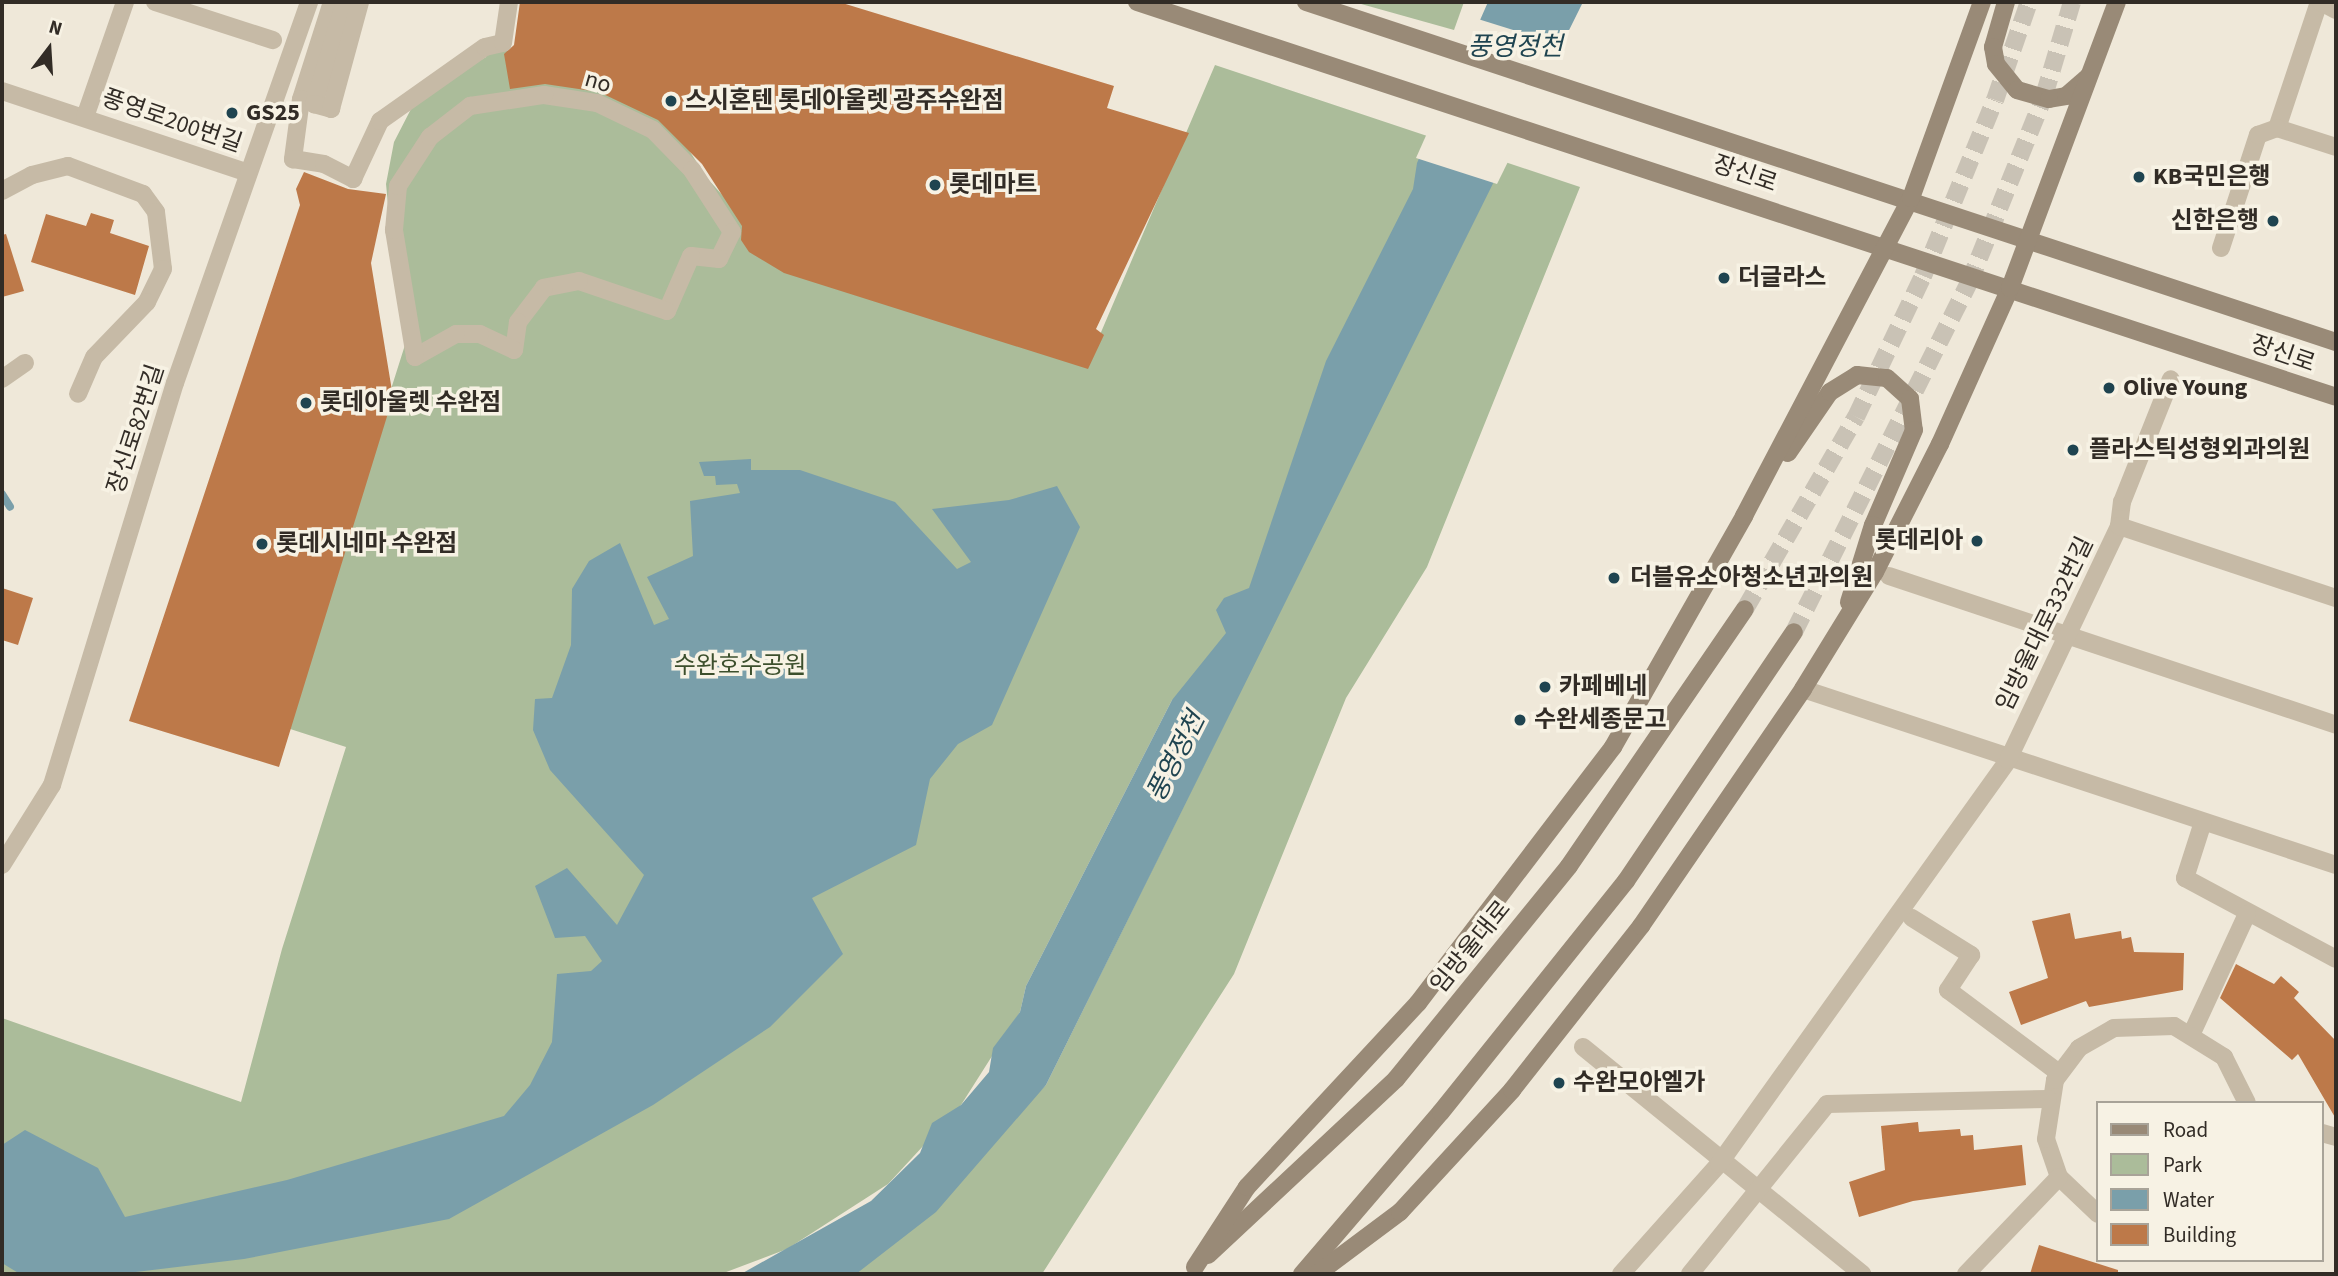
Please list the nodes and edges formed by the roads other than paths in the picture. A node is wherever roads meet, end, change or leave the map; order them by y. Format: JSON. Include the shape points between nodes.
{"nodes":[{"id":1,"x":125,"y":2,"type":"edge"},
{"id":2,"x":156,"y":2,"type":"edge"},
{"id":3,"x":309,"y":2,"type":"edge"},
{"id":4,"x":332,"y":2,"type":"edge"},
{"id":5,"x":345,"y":2,"type":"edge"},
{"id":6,"x":360,"y":2,"type":"edge"},
{"id":7,"x":509,"y":2,"type":"edge"},
{"id":8,"x":1137,"y":2,"type":"edge"},
{"id":9,"x":1306,"y":2,"type":"edge"},
{"id":10,"x":1982,"y":2,"type":"edge"},
{"id":11,"x":2006,"y":2,"type":"edge"},
{"id":12,"x":2117,"y":2,"type":"edge"},
{"id":13,"x":2320,"y":2,"type":"edge"},
{"id":14,"x":2336,"y":10,"type":"edge"},
{"id":15,"x":273,"y":40,"type":"dead end"},
{"id":16,"x":2097,"y":58,"type":"junction"},
{"id":17,"x":2,"y":91,"type":"edge"},
{"id":18,"x":85,"y":117,"type":"junction"},
{"id":19,"x":2277,"y":128,"type":"junction"},
{"id":20,"x":2336,"y":147,"type":"edge"},
{"id":21,"x":246,"y":172,"type":"junction"},
{"id":22,"x":2,"y":191,"type":"edge"},
{"id":23,"x":1911,"y":198,"type":"junction"},
{"id":24,"x":2029,"y":237,"type":"junction"},
{"id":25,"x":1885,"y":248,"type":"junction"},
{"id":26,"x":2221,"y":248,"type":"dead end"},
{"id":27,"x":2010,"y":288,"type":"junction"},
{"id":28,"x":2336,"y":342,"type":"edge"},
{"id":29,"x":514,"y":350,"type":"joint"},
{"id":30,"x":24,"y":363,"type":"dead end"},
{"id":31,"x":2,"y":379,"type":"edge"},
{"id":32,"x":2171,"y":379,"type":"dead end"},
{"id":33,"x":78,"y":394,"type":"dead end"},
{"id":34,"x":2336,"y":397,"type":"edge"},
{"id":35,"x":1744,"y":516,"type":"junction"},
{"id":36,"x":2119,"y":526,"type":"junction"},
{"id":37,"x":1889,"y":576,"type":"dead end"},
{"id":38,"x":2336,"y":597,"type":"edge"},
{"id":39,"x":1745,"y":609,"type":"tunnel mouth"},
{"id":40,"x":1843,"y":622,"type":"junction"},
{"id":41,"x":1794,"y":632,"type":"tunnel mouth"},
{"id":42,"x":2064,"y":638,"type":"junction"},
{"id":43,"x":1803,"y":689,"type":"junction"},
{"id":44,"x":2336,"y":725,"type":"edge"},
{"id":45,"x":2008,"y":760,"type":"junction"},
{"id":46,"x":2203,"y":822,"type":"junction"},
{"id":47,"x":2,"y":865,"type":"edge"},
{"id":48,"x":2336,"y":865,"type":"edge"},
{"id":49,"x":2247,"y":914,"type":"junction"},
{"id":50,"x":1912,"y":918,"type":"dead end"},
{"id":51,"x":2336,"y":959,"type":"edge"},
{"id":52,"x":2192,"y":1033,"type":"junction"},
{"id":53,"x":1583,"y":1047,"type":"dead end"},
{"id":54,"x":2060,"y":1073,"type":"junction"},
{"id":55,"x":2048,"y":1099,"type":"junction"},
{"id":56,"x":2247,"y":1101,"type":"edge"},
{"id":57,"x":1719,"y":1164,"type":"junction"},
{"id":58,"x":2059,"y":1177,"type":"junction"},
{"id":59,"x":1756,"y":1190,"type":"junction"},
{"id":60,"x":2096,"y":1212,"type":"edge"},
{"id":61,"x":1191,"y":1271,"type":"edge"},
{"id":62,"x":1303,"y":1274,"type":"edge"},
{"id":63,"x":1317,"y":1274,"type":"edge"},
{"id":64,"x":1621,"y":1274,"type":"edge"},
{"id":65,"x":1690,"y":1274,"type":"edge"},
{"id":66,"x":1862,"y":1274,"type":"edge"},
{"id":67,"x":1966,"y":1274,"type":"edge"}],
"edges":[{"from":1,"to":18,"type":"street"},
{"from":2,"to":15,"type":"street"},
{"from":3,"to":21,"type":"street","name":"장신로82번길"},
{"from":4,"to":7,"type":"street","via":[[301,99],[293,159],[324,164],[353,179],[380,121],[485,47],[503,43]]},
{"from":5,"to":6,"type":"street","via":[[314,104],[331,109]]},
{"from":8,"to":25,"type":"main road","name":"장신로"},
{"from":9,"to":23,"type":"main road","name":"장신로"},
{"from":10,"to":23,"type":"main road"},
{"from":11,"to":16,"type":"main road","via":[[1993,47],[1996,64],[2017,90],[2032,97],[2066,96],[2080,87]]},
{"from":12,"to":16,"type":"main road"},
{"from":13,"to":14,"type":"street"},
{"from":13,"to":19,"type":"street"},
{"from":16,"to":24,"type":"main road"},
{"from":17,"to":18,"type":"street","name":"풍영로200번길"},
{"from":18,"to":21,"type":"street","name":"풍영로200번길"},
{"from":19,"to":20,"type":"street"},
{"from":19,"to":26,"type":"street","via":[[2258,135]]},
{"from":21,"to":47,"type":"street","name":"장신로82번길","via":[[52,785]]},
{"from":22,"to":33,"type":"street","via":[[32,175],[68,166],[143,194],[156,212],[163,269],[147,302],[94,357]]},
{"from":23,"to":24,"type":"main road","name":"장신로"},
{"from":23,"to":25,"type":"main road"},
{"from":24,"to":27,"type":"main road"},
{"from":24,"to":28,"type":"main road","name":"장신로"},
{"from":25,"to":27,"type":"main road","name":"장신로"},
{"from":25,"to":35,"type":"main road"},
{"from":27,"to":34,"type":"main road","name":"장신로"},
{"from":27,"to":40,"type":"main road","via":[[1940,444]]},
{"from":29,"to":29,"type":"street","name":"no","via":[[480,334],[456,334],[415,357],[394,230],[398,186],[430,137],[470,106],[544,94],[597,103],[653,131],[692,170],[732,232],[719,259],[691,256],[667,311],[579,281],[544,288],[518,322]]},
{"from":30,"to":31,"type":"street"},
{"from":32,"to":36,"type":"street","via":[[2122,502]]},
{"from":35,"to":40,"type":"main road","via":[[1842,381],[1872,373],[1900,386],[1912,407],[1914,430],[1873,525]]},
{"from":35,"to":61,"type":"main road","via":[[1614,747],[1418,1003],[1247,1187]]},
{"from":36,"to":38,"type":"street","name":"임방울대로332번길"},
{"from":36,"to":42,"type":"street","name":"임방울대로332번길"},
{"from":37,"to":42,"type":"street"},
{"from":39,"to":61,"type":"main road","name":"임방울대로","via":[[1569,866],[1396,1079]]},
{"from":40,"to":43,"type":"main road"},
{"from":41,"to":62,"type":"main road","via":[[1626,881],[1441,1112]]},
{"from":42,"to":44,"type":"street"},
{"from":42,"to":45,"type":"street","name":"임방울대로332번길"},
{"from":43,"to":45,"type":"street"},
{"from":43,"to":63,"type":"main road","via":[[1641,926],[1512,1090],[1400,1212]]},
{"from":45,"to":46,"type":"street"},
{"from":45,"to":57,"type":"street","name":"임방울대로332번길"},
{"from":46,"to":48,"type":"street"},
{"from":46,"to":49,"type":"street","via":[[2185,878]]},
{"from":49,"to":51,"type":"street"},
{"from":49,"to":52,"type":"street"},
{"from":50,"to":54,"type":"street","via":[[1971,955],[1948,990]]},
{"from":52,"to":54,"type":"street","via":[[2154,1023],[2114,1028],[2079,1048]]},
{"from":52,"to":56,"type":"street","via":[[2224,1057]]},
{"from":53,"to":57,"type":"street"},
{"from":54,"to":55,"type":"street"},
{"from":55,"to":58,"type":"street","via":[[2046,1139]]},
{"from":55,"to":59,"type":"street","via":[[1827,1104]]},
{"from":57,"to":59,"type":"street"},
{"from":57,"to":64,"type":"street","name":"임방울대로332번길"},
{"from":58,"to":60,"type":"street"},
{"from":58,"to":67,"type":"street"},
{"from":59,"to":65,"type":"street"},
{"from":59,"to":66,"type":"street"}]}
